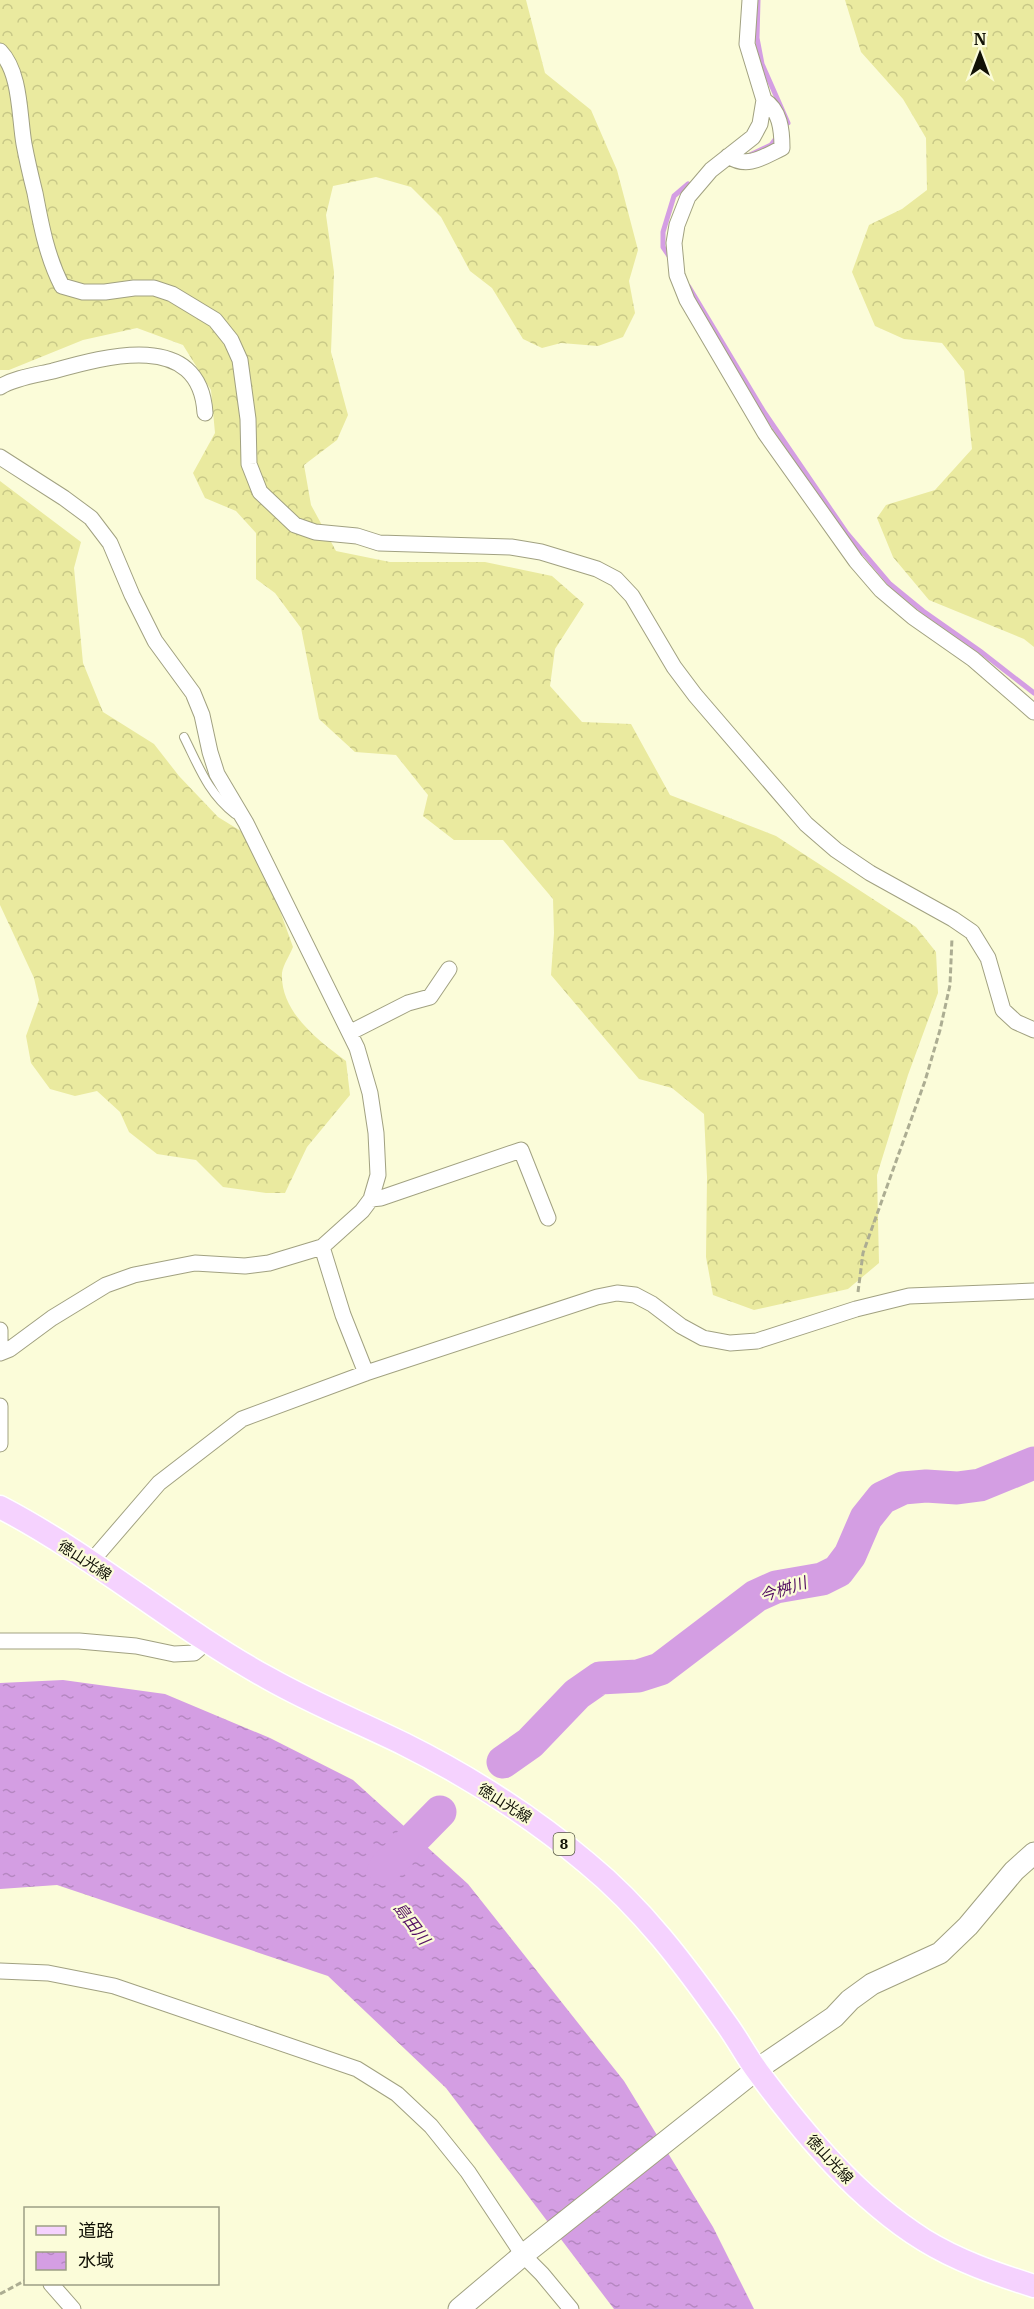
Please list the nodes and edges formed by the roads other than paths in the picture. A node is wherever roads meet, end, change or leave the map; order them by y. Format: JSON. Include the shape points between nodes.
{"nodes":[{"id":1,"x":750,"y":0,"type":"edge"},
{"id":2,"x":0,"y":51,"type":"edge"},
{"id":3,"x":764,"y":100,"type":"junction"},
{"id":4,"x":728,"y":156,"type":"junction"},
{"id":5,"x":0,"y":387,"type":"edge"},
{"id":6,"x":205,"y":413,"type":"dead end"},
{"id":7,"x":0,"y":457,"type":"edge"},
{"id":8,"x":1034,"y":712,"type":"edge"},
{"id":9,"x":184,"y":736,"type":"dead end"},
{"id":10,"x":246,"y":823,"type":"junction"},
{"id":11,"x":449,"y":969,"type":"dead end"},
{"id":12,"x":1034,"y":1030,"type":"edge"},
{"id":13,"x":351,"y":1032,"type":"junction"},
{"id":14,"x":370,"y":1198,"type":"junction"},
{"id":15,"x":548,"y":1218,"type":"dead end"},
{"id":16,"x":321,"y":1247,"type":"junction"},
{"id":17,"x":1034,"y":1291,"type":"edge"},
{"id":18,"x":0,"y":1330,"type":"edge"},
{"id":19,"x":0,"y":1344,"type":"edge"},
{"id":20,"x":0,"y":1353,"type":"edge"},
{"id":21,"x":366,"y":1373,"type":"junction"},
{"id":22,"x":0,"y":1406,"type":"edge"},
{"id":23,"x":0,"y":1444,"type":"edge"},
{"id":24,"x":0,"y":1507,"type":"edge"},
{"id":25,"x":90,"y":1563,"type":"junction"},
{"id":26,"x":0,"y":1641,"type":"edge"},
{"id":27,"x":208,"y":1641,"type":"junction"},
{"id":28,"x":1034,"y":1854,"type":"edge"},
{"id":29,"x":0,"y":1971,"type":"edge"},
{"id":30,"x":748,"y":2076,"type":"junction"},
{"id":31,"x":531,"y":2249,"type":"junction"},
{"id":32,"x":53,"y":2285,"type":"edge"},
{"id":33,"x":1034,"y":2286,"type":"edge"},
{"id":34,"x":73,"y":2309,"type":"edge"},
{"id":35,"x":459,"y":2309,"type":"edge"},
{"id":36,"x":571,"y":2309,"type":"edge"}],
"edges":[{"from":1,"to":3,"type":"street","via":[[747,44]]},
{"from":2,"to":12,"type":"street","via":[[7,58],[21,107],[24,142],[42,228],[52,267],[62,286],[83,292],[154,288],[172,294],[214,320],[231,340],[240,360],[249,464],[260,492],[295,525],[315,532],[357,536],[379,543],[511,547],[597,569],[616,579],[632,596],[694,695],[806,824],[870,873],[972,932],[988,958],[1004,1010],[1016,1022]]},
{"from":3,"to":4,"type":"street","via":[[753,138]]},
{"from":3,"to":4,"type":"street","via":[[773,106],[782,132],[782,148],[755,161],[737,162]]},
{"from":4,"to":8,"type":"street","via":[[688,197],[677,225],[677,275],[687,300],[765,433],[856,561],[881,590],[973,659]]},
{"from":5,"to":6,"type":"street","via":[[95,359],[128,355],[164,357],[180,364],[194,377],[204,398]]},
{"from":7,"to":10,"type":"street","via":[[91,518],[110,543],[155,641],[194,693],[217,774]]},
{"from":9,"to":10,"type":"lane","via":[[220,802]]},
{"from":10,"to":13,"type":"street"},
{"from":11,"to":13,"type":"street","via":[[430,997],[408,1003]]},
{"from":13,"to":14,"type":"street","via":[[370,1093],[376,1133],[378,1175]]},
{"from":14,"to":15,"type":"street","via":[[381,1198],[521,1150]]},
{"from":14,"to":16,"type":"street","via":[[362,1211]]},
{"from":16,"to":20,"type":"street","via":[[269,1263],[195,1263],[134,1275],[106,1285]]},
{"from":16,"to":21,"type":"street"},
{"from":17,"to":21,"type":"street","via":[[909,1296],[856,1308],[757,1341],[730,1343],[703,1338],[652,1304],[634,1295],[616,1293]]},
{"from":18,"to":19,"type":"street"},
{"from":21,"to":25,"type":"street","via":[[242,1419],[159,1483]]},
{"from":22,"to":23,"type":"street"},
{"from":24,"to":25,"type":"main road","name":"徳山光線","number":"8"},
{"from":25,"to":27,"type":"main road","name":"徳山光線","number":"8"},
{"from":26,"to":27,"type":"street","via":[[79,1641],[174,1654],[194,1653]]},
{"from":27,"to":30,"type":"main road","name":"徳山光線","number":"8","via":[[268,1678],[479,1786],[534,1820],[590,1865],[673,1951],[727,2025]]},
{"from":28,"to":30,"type":"street","via":[[940,1953],[872,1984],[834,2017]]},
{"from":29,"to":31,"type":"street","via":[[48,1973],[114,1986],[357,2069],[397,2094],[431,2126]]},
{"from":30,"to":31,"type":"street"},
{"from":30,"to":33,"type":"main road","name":"徳山光線","number":"8","via":[[876,2205],[926,2241],[990,2272]]},
{"from":31,"to":35,"type":"street"},
{"from":31,"to":36,"type":"street","via":[[542,2274]]},
{"from":32,"to":34,"type":"street"}]}
